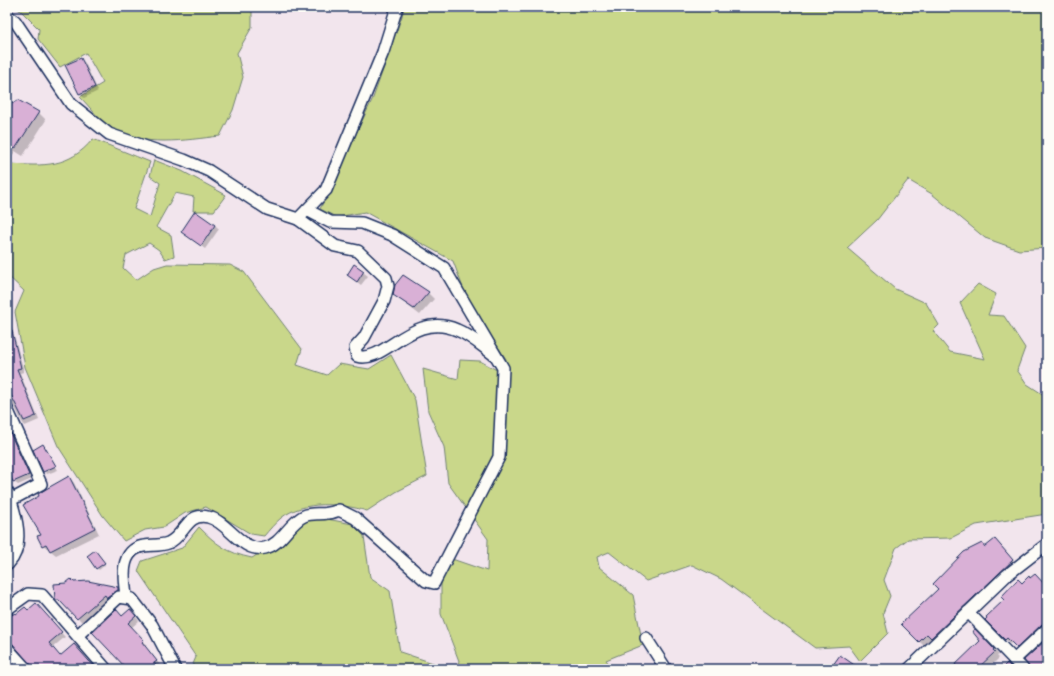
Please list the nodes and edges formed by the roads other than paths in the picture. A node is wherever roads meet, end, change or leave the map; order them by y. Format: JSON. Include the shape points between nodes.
{"nodes":[{"id":1,"x":397,"y":7,"type":"edge"},
{"id":2,"x":7,"y":15,"type":"edge"},
{"id":3,"x":307,"y":210,"type":"junction"},
{"id":4,"x":298,"y":219,"type":"junction"},
{"id":5,"x":496,"y":355,"type":"junction"},
{"id":6,"x":7,"y":409,"type":"edge"},
{"id":7,"x":8,"y":498,"type":"edge"},
{"id":8,"x":1047,"y":544,"type":"edge"},
{"id":9,"x":7,"y":564,"type":"edge"},
{"id":10,"x":126,"y":597,"type":"junction"},
{"id":11,"x":7,"y":609,"type":"edge"},
{"id":12,"x":968,"y":612,"type":"junction"},
{"id":13,"x":1047,"y":629,"type":"edge"},
{"id":14,"x":78,"y":635,"type":"junction"},
{"id":15,"x":646,"y":638,"type":"dead end"},
{"id":16,"x":7,"y":648,"type":"edge"},
{"id":17,"x":1014,"y":660,"type":"junction"},
{"id":18,"x":26,"y":669,"type":"edge"},
{"id":19,"x":106,"y":669,"type":"edge"},
{"id":20,"x":175,"y":669,"type":"edge"},
{"id":21,"x":666,"y":669,"type":"edge"},
{"id":22,"x":909,"y":669,"type":"edge"},
{"id":23,"x":1023,"y":669,"type":"edge"}],
"edges":[{"from":1,"to":3,"type":"street","via":[[383,52],[326,190]]},
{"from":2,"to":4,"type":"street","via":[[15,21],[71,104],[109,134],[209,171],[267,209]]},
{"from":3,"to":4,"type":"street"},
{"from":3,"to":5,"type":"street","via":[[330,222],[362,224],[392,235],[444,268]]},
{"from":4,"to":5,"type":"street","via":[[335,246],[358,251],[386,278],[388,286],[384,301],[364,338],[355,348],[357,356],[363,358],[379,352],[418,329],[434,324],[457,330]]},
{"from":5,"to":10,"type":"street","via":[[503,368],[499,457],[434,583],[426,581],[355,518],[340,510],[327,514],[306,515],[271,546],[263,549],[236,538],[219,521],[199,515],[191,519],[174,539],[167,543],[135,549],[128,556],[125,568]]},
{"from":6,"to":7,"type":"street","via":[[41,484]]},
{"from":7,"to":9,"type":"street","via":[[16,526],[15,545]]},
{"from":8,"to":12,"type":"street","via":[[1007,574]]},
{"from":10,"to":14,"type":"street","via":[[119,597]]},
{"from":10,"to":20,"type":"street","via":[[132,599],[152,625]]},
{"from":11,"to":14,"type":"street","via":[[28,594],[42,595]]},
{"from":12,"to":17,"type":"street"},
{"from":12,"to":22,"type":"street"},
{"from":13,"to":17,"type":"street"},
{"from":14,"to":19,"type":"street"},
{"from":15,"to":21,"type":"street"},
{"from":16,"to":18,"type":"street"},
{"from":17,"to":23,"type":"street"}]}
